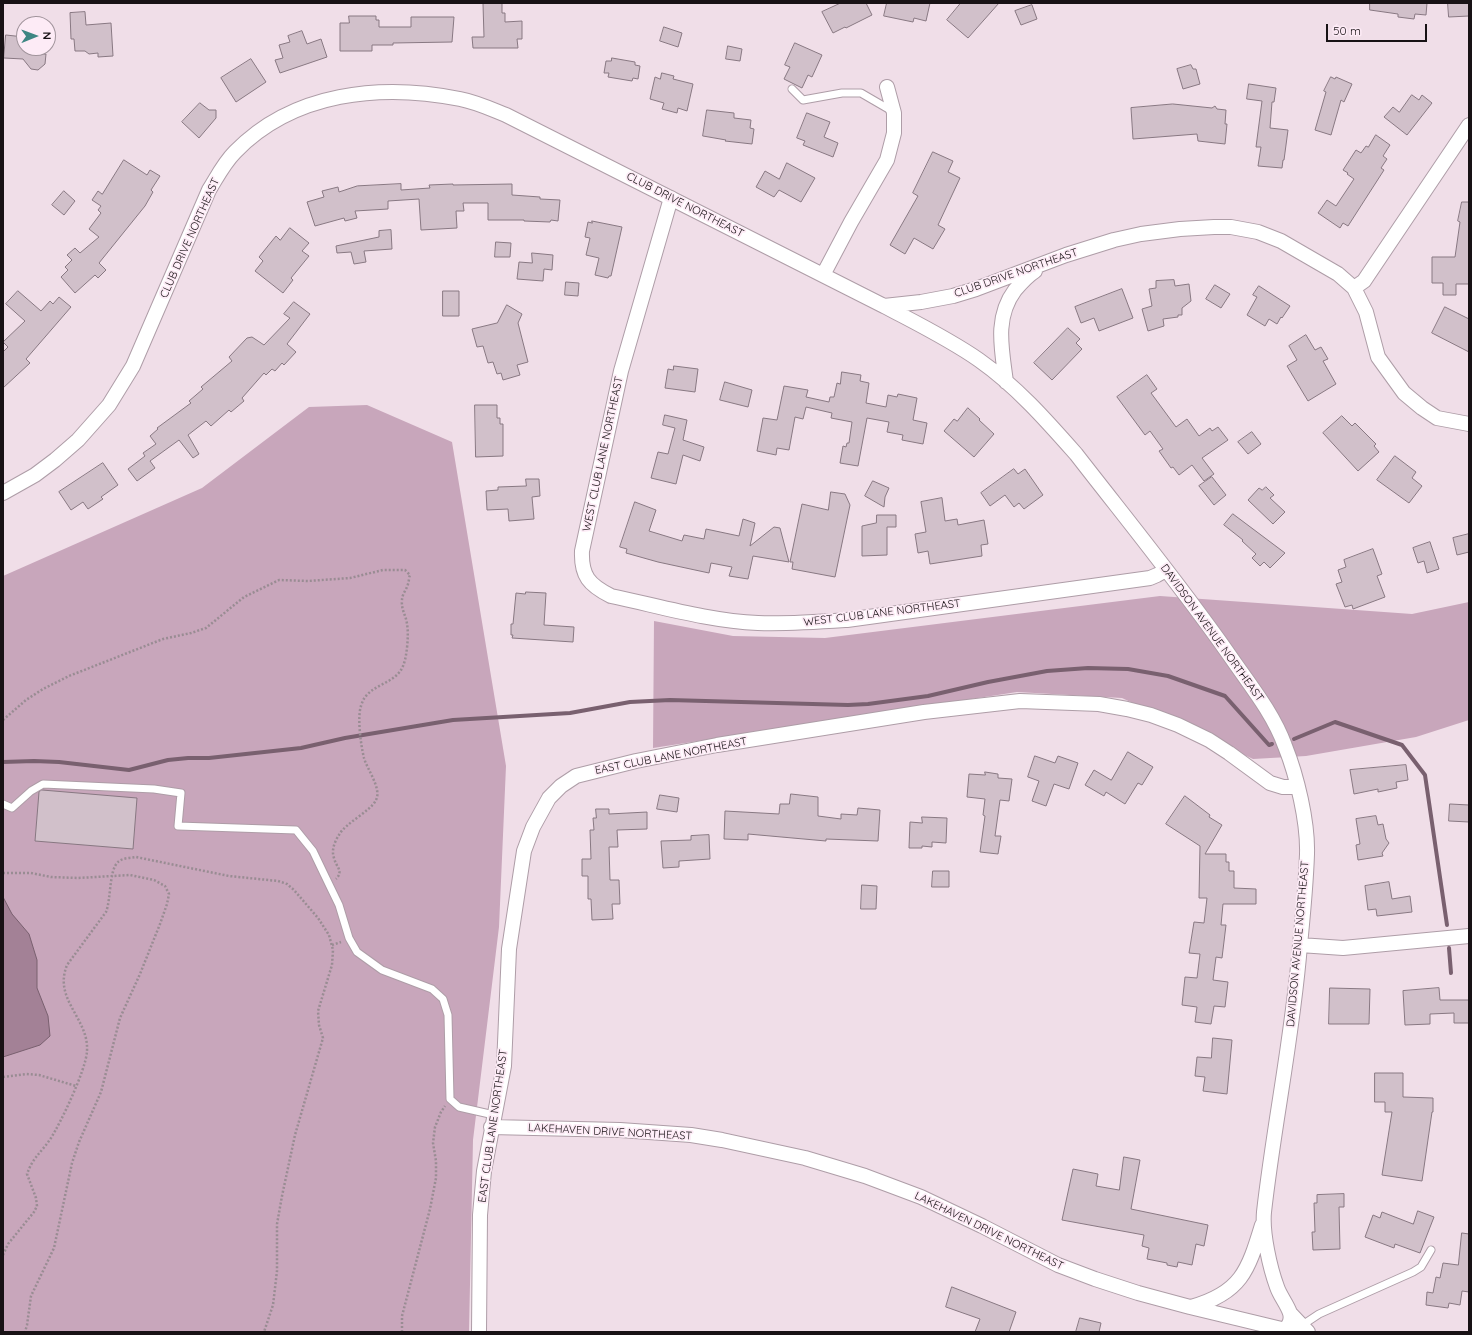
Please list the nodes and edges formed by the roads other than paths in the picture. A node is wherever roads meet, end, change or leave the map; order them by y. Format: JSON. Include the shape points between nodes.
{"nodes":[{"id":1,"x":887,"y":87,"type":"dead end"},
{"id":2,"x":792,"y":89,"type":"dead end"},
{"id":3,"x":894,"y":113,"type":"junction"},
{"id":4,"x":1469,"y":125,"type":"edge"},
{"id":5,"x":671,"y":198,"type":"junction"},
{"id":6,"x":1049,"y":262,"type":"junction"},
{"id":7,"x":823,"y":275,"type":"junction"},
{"id":8,"x":1354,"y":288,"type":"junction"},
{"id":9,"x":884,"y":306,"type":"junction"},
{"id":10,"x":1006,"y":382,"type":"junction"},
{"id":11,"x":1469,"y":424,"type":"edge"},
{"id":12,"x":3,"y":493,"type":"edge"},
{"id":13,"x":1166,"y":570,"type":"junction"},
{"id":14,"x":1297,"y":787,"type":"junction"},
{"id":15,"x":3,"y":804,"type":"edge"},
{"id":16,"x":1469,"y":936,"type":"edge"},
{"id":17,"x":1300,"y":945,"type":"junction"},
{"id":18,"x":493,"y":1121,"type":"junction"},
{"id":19,"x":1263,"y":1220,"type":"junction"},
{"id":20,"x":1431,"y":1250,"type":"dead end"},
{"id":21,"x":1190,"y":1307,"type":"junction"},
{"id":22,"x":1294,"y":1330,"type":"edge"},
{"id":23,"x":479,"y":1332,"type":"edge"}],
"edges":[{"from":1,"to":3,"type":"street"},
{"from":2,"to":3,"type":"lane","via":[[803,100],[842,93],[861,93]]},
{"from":3,"to":7,"type":"street","via":[[894,133],[887,160]]},
{"from":4,"to":8,"type":"street","via":[[1364,281]]},
{"from":5,"to":7,"type":"street","name":"CLUB DRIVE NORTHEAST"},
{"from":5,"to":12,"type":"street","name":"CLUB DRIVE NORTHEAST","via":[[506,115],[461,99],[418,93],[361,93],[330,98],[299,108],[250,138],[221,169],[209,190],[133,366],[109,405],[78,440],[55,460]]},
{"from":5,"to":13,"type":"street","name":"WEST CLUB LANE NORTHEAST","via":[[621,371],[582,551],[584,572],[589,582],[597,589],[611,596],[712,618],[757,623],[803,624],[1150,578]]},
{"from":6,"to":8,"type":"street","name":"CLUB DRIVE NORTHEAST","via":[[1114,240],[1142,234],[1187,228],[1231,227],[1258,232],[1281,241],[1338,274]]},
{"from":6,"to":9,"type":"street","name":"CLUB DRIVE NORTHEAST","via":[[953,296]]},
{"from":6,"to":10,"type":"street","via":[[1021,282],[1004,309],[1000,338]]},
{"from":7,"to":9,"type":"street","name":"CLUB DRIVE NORTHEAST"},
{"from":8,"to":11,"type":"street","name":"CLUB DRIVE NORTHEAST","via":[[1366,312],[1378,357],[1404,393],[1437,418]]},
{"from":9,"to":10,"type":"street","name":"DAVIDSON AVENUE NORTHEAST","via":[[952,343]]},
{"from":10,"to":13,"type":"street","name":"DAVIDSON AVENUE NORTHEAST","via":[[1051,425],[1076,454]]},
{"from":13,"to":14,"type":"street","name":"DAVIDSON AVENUE NORTHEAST","via":[[1217,638],[1274,722],[1285,746]]},
{"from":14,"to":17,"type":"street","name":"DAVIDSON AVENUE NORTHEAST","via":[[1307,852]]},
{"from":14,"to":18,"type":"street","name":"EAST CLUB LANE NORTHEAST","via":[[1282,787],[1270,783],[1209,740],[1151,715],[1099,704],[1020,701],[924,712],[717,745],[576,776],[549,798],[533,827],[524,851],[509,949],[504,1066]]},
{"from":15,"to":18,"type":"lane","via":[[12,808],[43,784],[154,789],[182,793],[178,826],[296,830],[313,851],[339,905],[349,938],[358,952],[382,970],[432,989],[443,999],[448,1015],[450,1099],[459,1107]]},
{"from":16,"to":17,"type":"street","via":[[1343,948]]},
{"from":17,"to":19,"type":"street","name":"DAVIDSON AVENUE NORTHEAST"},
{"from":18,"to":21,"type":"street","name":"LAKEHAVEN DRIVE NORTHEAST","via":[[691,1135],[805,1158],[921,1196],[1058,1265],[1138,1293]]},
{"from":18,"to":23,"type":"street","name":"EAST CLUB LANE NORTHEAST","via":[[484,1171],[480,1215]]},
{"from":19,"to":21,"type":"street","name":"DAVIDSON AVENUE NORTHEAST","via":[[1252,1257],[1236,1284],[1209,1302]]},
{"from":19,"to":22,"type":"street","name":"DAVIDSON AVENUE NORTHEAST","via":[[1272,1273],[1290,1313],[1289,1324]]},
{"from":20,"to":22,"type":"lane","via":[[1421,1267],[1413,1272],[1319,1314]]},
{"from":21,"to":22,"type":"street","name":"LAKEHAVEN DRIVE NORTHEAST"}]}
